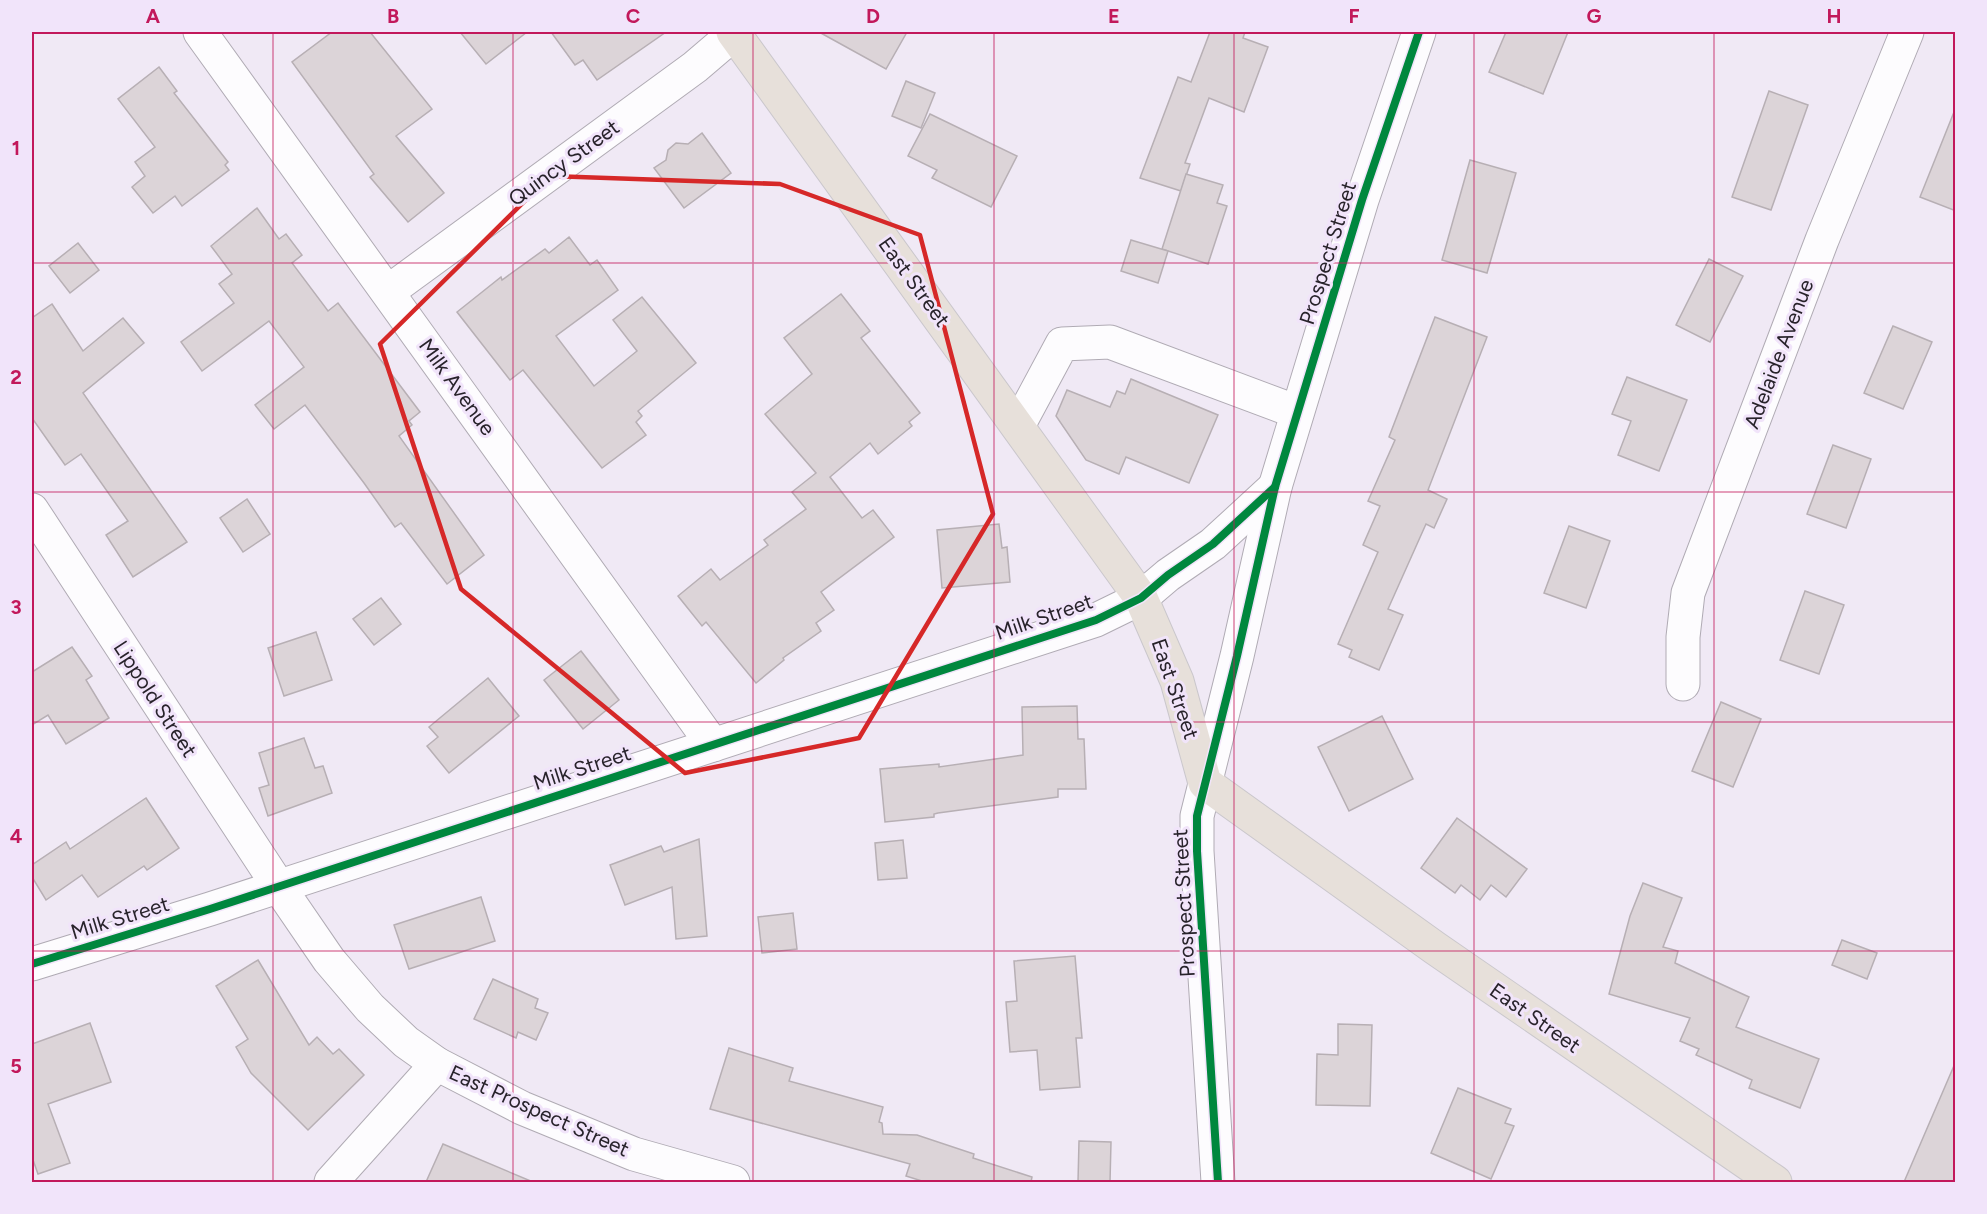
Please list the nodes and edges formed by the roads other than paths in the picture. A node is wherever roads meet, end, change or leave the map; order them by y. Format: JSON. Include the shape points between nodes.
{"nodes":[{"id":1,"x":200,"y":32,"type":"edge"},
{"id":2,"x":735,"y":32,"type":"edge"},
{"id":3,"x":1419,"y":32,"type":"edge"},
{"id":4,"x":1907,"y":32,"type":"edge"},
{"id":5,"x":389,"y":291,"type":"junction"},
{"id":6,"x":1298,"y":412,"type":"junction"},
{"id":7,"x":1017,"y":426,"type":"junction"},
{"id":8,"x":1275,"y":487,"type":"junction"},
{"id":9,"x":32,"y":510,"type":"edge"},
{"id":10,"x":1141,"y":598,"type":"junction"},
{"id":11,"x":1683,"y":684,"type":"dead end"},
{"id":12,"x":713,"y":745,"type":"junction"},
{"id":13,"x":1205,"y":783,"type":"junction"},
{"id":14,"x":279,"y":887,"type":"junction"},
{"id":15,"x":32,"y":964,"type":"edge"},
{"id":16,"x":437,"y":1064,"type":"junction"},
{"id":17,"x":331,"y":1182,"type":"edge"},
{"id":18,"x":733,"y":1182,"type":"edge"},
{"id":19,"x":1218,"y":1182,"type":"edge"},
{"id":20,"x":1775,"y":1182,"type":"edge"}],
"edges":[{"from":1,"to":5,"type":"street","name":"Milk Avenue"},
{"from":2,"to":5,"type":"street","name":"Quincy Street","via":[[695,67]]},
{"from":2,"to":7,"type":"main road","name":"East Street"},
{"from":3,"to":6,"type":"street","name":"Prospect Street","via":[[1362,200]]},
{"from":4,"to":11,"type":"street","name":"Adelaide Avenue","via":[[1826,230],[1688,592]]},
{"from":5,"to":12,"type":"street","name":"Milk Avenue"},
{"from":6,"to":7,"type":"street","via":[[1110,342],[1062,344]]},
{"from":6,"to":8,"type":"street","name":"Prospect Street"},
{"from":7,"to":10,"type":"main road","name":"East Street"},
{"from":8,"to":10,"type":"street","via":[[1213,544]]},
{"from":8,"to":13,"type":"street","name":"Prospect Street"},
{"from":9,"to":14,"type":"street","name":"Lippold Street"},
{"from":10,"to":12,"type":"street","name":"Milk Street","via":[[1096,620]]},
{"from":10,"to":13,"type":"main road","name":"East Street","via":[[1177,681]]},
{"from":12,"to":14,"type":"street","name":"Milk Street"},
{"from":13,"to":19,"type":"street","name":"Prospect Street","via":[[1197,816],[1197,850]]},
{"from":13,"to":20,"type":"main road","name":"East Street","via":[[1435,948]]},
{"from":14,"to":15,"type":"street","name":"Milk Street"},
{"from":14,"to":16,"type":"street","name":"East Prospect Street","via":[[329,960],[370,1008],[406,1042]]},
{"from":16,"to":17,"type":"street"},
{"from":16,"to":18,"type":"street","name":"East Prospect Street","via":[[522,1108],[634,1154]]}]}
